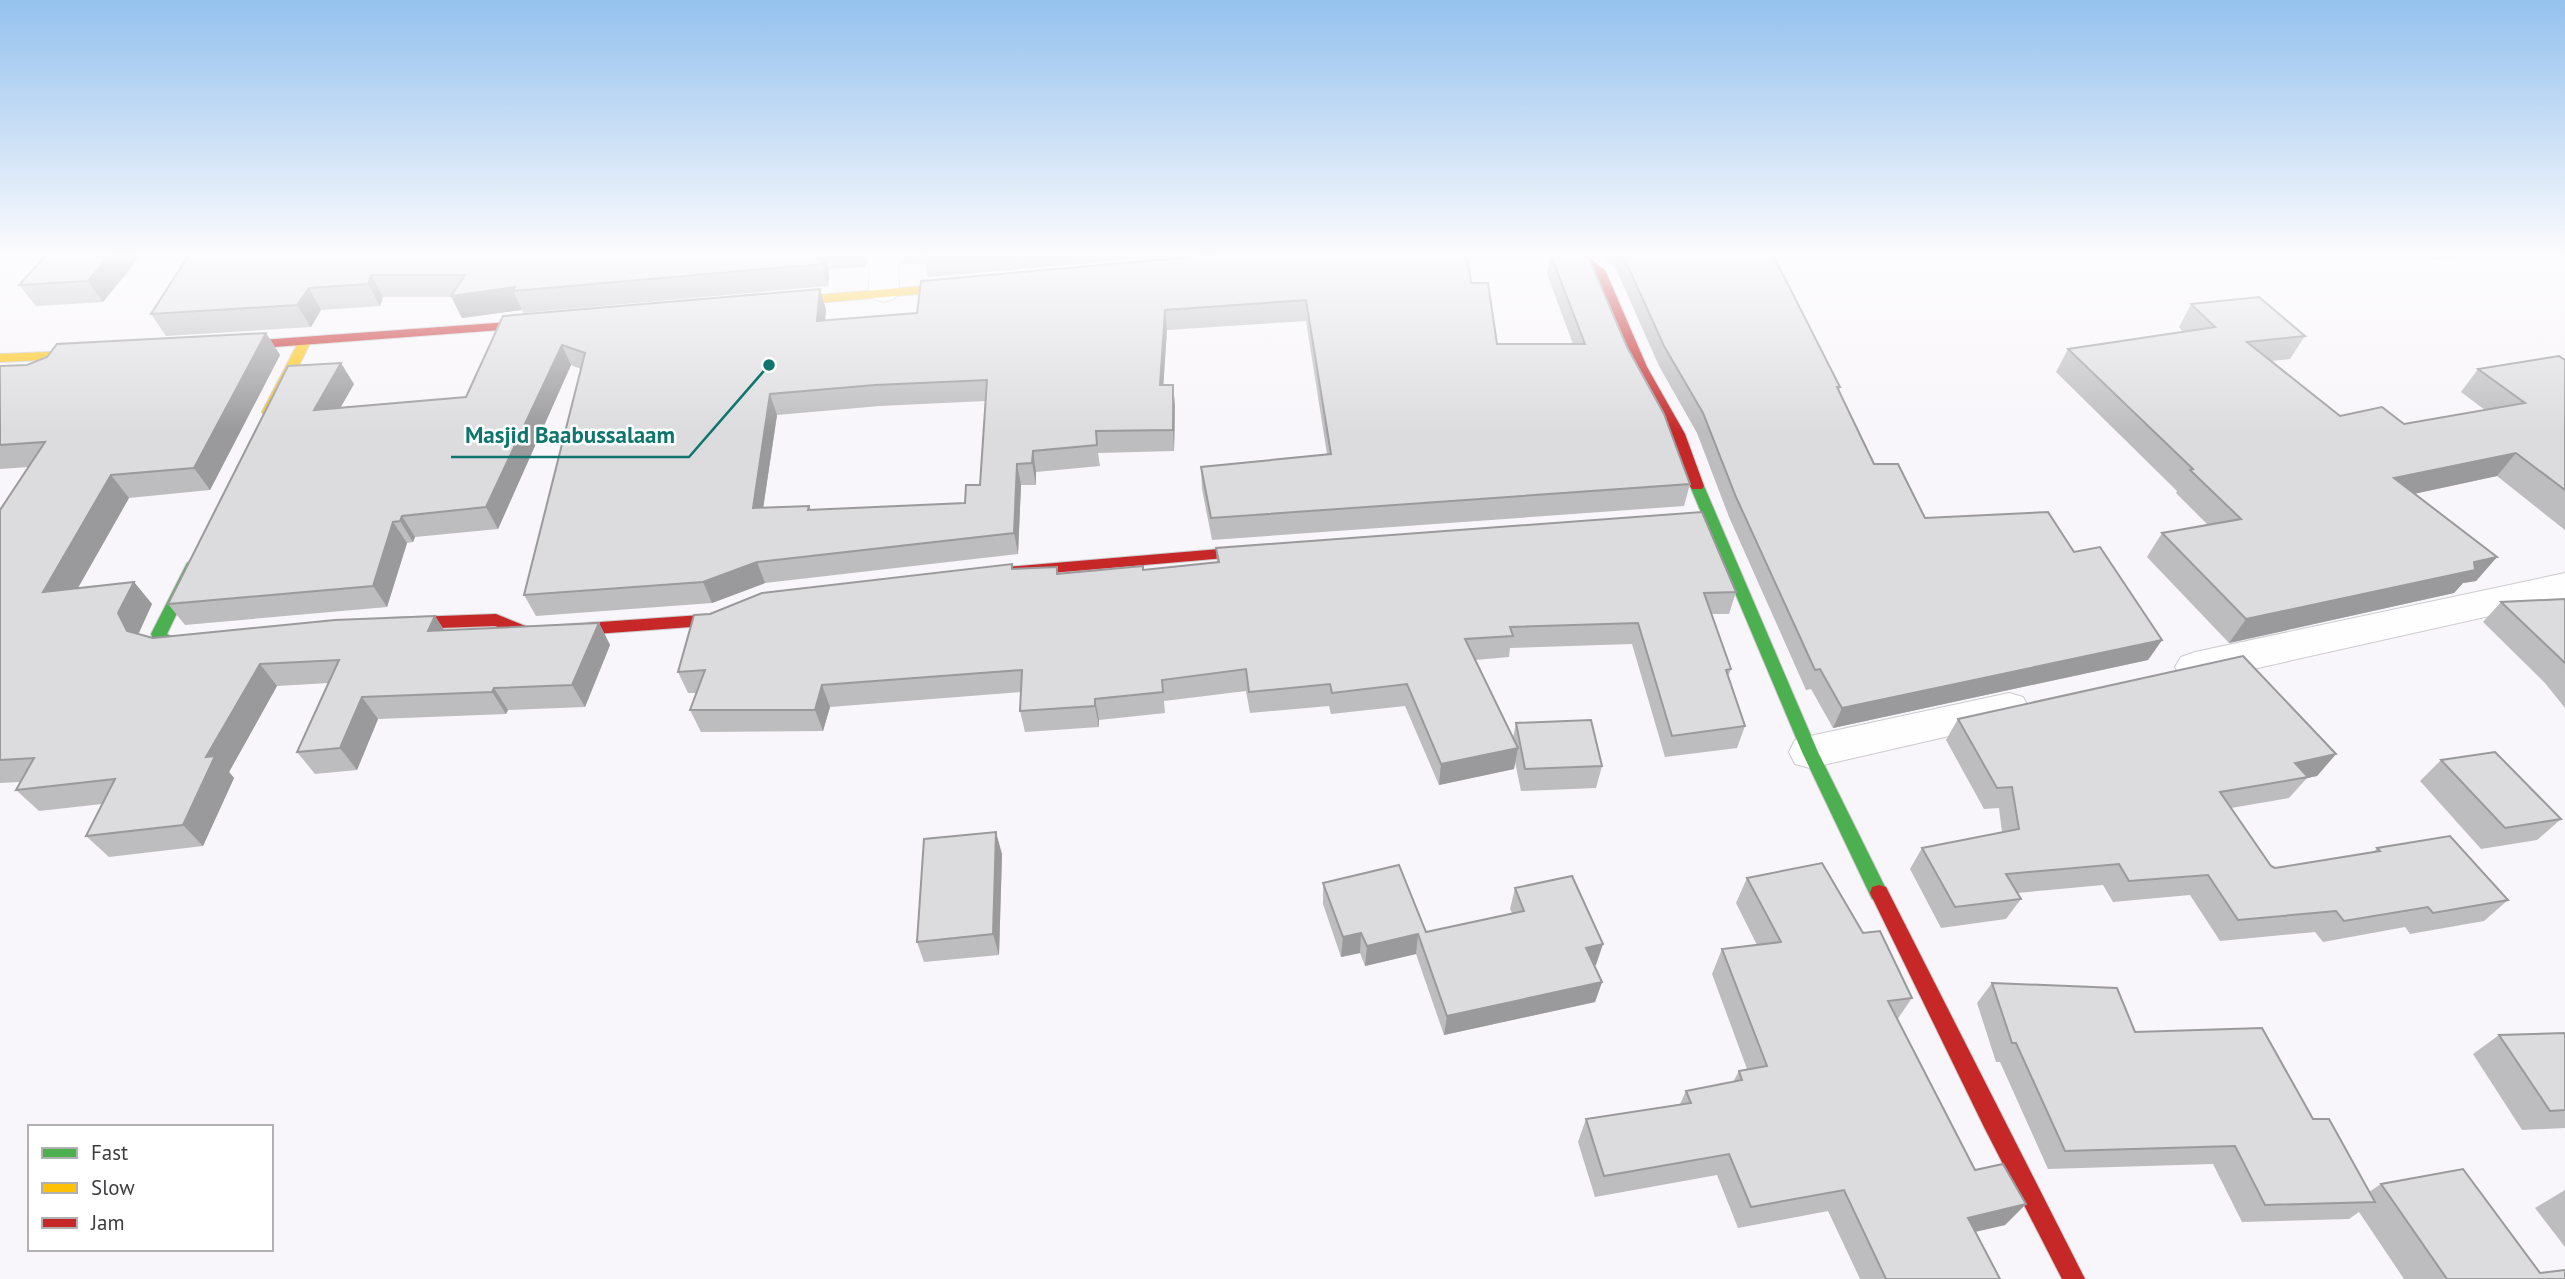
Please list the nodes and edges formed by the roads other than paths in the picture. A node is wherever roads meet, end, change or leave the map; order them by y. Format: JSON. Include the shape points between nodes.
{"nodes":[{"id":1,"x":1617,"y":313,"type":"edge"},
{"id":2,"x":564,"y":321,"type":"edge"},
{"id":3,"x":304,"y":341,"type":"junction"},
{"id":4,"x":196,"y":348,"type":"edge"},
{"id":5,"x":111,"y":354,"type":"edge"},
{"id":6,"x":0,"y":358,"type":"edge"},
{"id":7,"x":262,"y":426,"type":"edge"},
{"id":8,"x":201,"y":548,"type":"edge"},
{"id":9,"x":1283,"y":549,"type":"edge"},
{"id":10,"x":960,"y":577,"type":"edge"},
{"id":11,"x":2565,"y":586,"type":"edge"},
{"id":12,"x":753,"y":604,"type":"edge"},
{"id":13,"x":364,"y":625,"type":"edge"},
{"id":14,"x":227,"y":638,"type":"edge"},
{"id":15,"x":2164,"y":674,"type":"edge"},
{"id":16,"x":2042,"y":701,"type":"edge"},
{"id":17,"x":1810,"y":752,"type":"junction"},
{"id":18,"x":2074,"y":1279,"type":"edge"}],
"edges":[{"from":1,"to":17,"type":"street","via":[[1678,435],[1703,519]]},
{"from":2,"to":3,"type":"street"},
{"from":3,"to":4,"type":"street"},
{"from":3,"to":7,"type":"street"},
{"from":5,"to":6,"type":"street"},
{"from":8,"to":14,"type":"street","via":[[159,634],[161,640],[172,643]]},
{"from":9,"to":10,"type":"street"},
{"from":11,"to":15,"type":"street"},
{"from":12,"to":13,"type":"street","via":[[718,619],[590,630],[527,633],[496,620]]},
{"from":16,"to":17,"type":"street"},
{"from":17,"to":18,"type":"street"}]}
